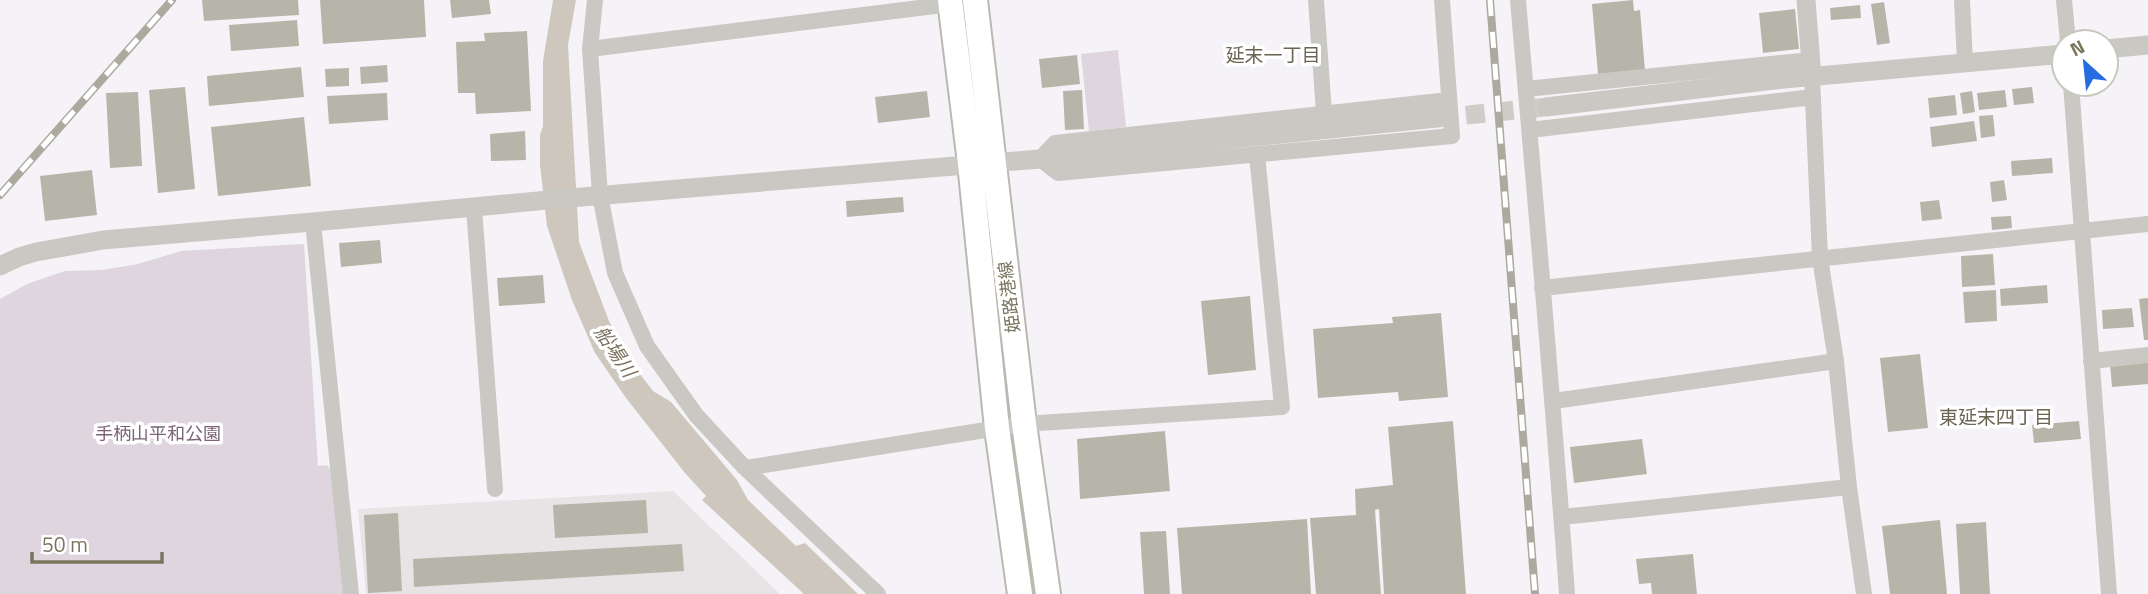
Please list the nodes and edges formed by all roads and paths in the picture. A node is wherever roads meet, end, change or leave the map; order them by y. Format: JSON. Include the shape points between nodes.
{"nodes":[{"id":1,"x":595,"y":0,"type":"edge"},
{"id":2,"x":975,"y":0,"type":"edge"},
{"id":3,"x":1316,"y":0,"type":"edge"},
{"id":4,"x":1442,"y":0,"type":"edge"},
{"id":5,"x":1518,"y":0,"type":"edge"},
{"id":6,"x":1806,"y":0,"type":"edge"},
{"id":7,"x":1962,"y":0,"type":"edge"},
{"id":8,"x":2064,"y":0,"type":"edge"},
{"id":9,"x":950,"y":2,"type":"edge"},
{"id":10,"x":2067,"y":28,"type":"edge"},
{"id":11,"x":2148,"y":45,"type":"edge"},
{"id":12,"x":2120,"y":48,"type":"edge"},
{"id":13,"x":590,"y":49,"type":"junction"},
{"id":14,"x":2050,"y":55,"type":"edge"},
{"id":15,"x":1965,"y":63,"type":"junction"},
{"id":16,"x":1812,"y":69,"type":"junction"},
{"id":17,"x":1526,"y":89,"type":"junction"},
{"id":18,"x":1813,"y":97,"type":"junction"},
{"id":19,"x":2072,"y":98,"type":"edge"},
{"id":20,"x":1449,"y":100,"type":"junction"},
{"id":21,"x":1546,"y":107,"type":"tunnel mouth"},
{"id":22,"x":1324,"y":113,"type":"junction"},
{"id":23,"x":1437,"y":118,"type":"tunnel mouth"},
{"id":24,"x":1530,"y":130,"type":"junction"},
{"id":25,"x":1257,"y":155,"type":"junction"},
{"id":26,"x":1041,"y":159,"type":"junction"},
{"id":27,"x":981,"y":163,"type":"junction"},
{"id":28,"x":600,"y":195,"type":"junction"},
{"id":29,"x":474,"y":208,"type":"junction"},
{"id":30,"x":313,"y":222,"type":"junction"},
{"id":31,"x":2148,"y":224,"type":"edge"},
{"id":32,"x":2083,"y":230,"type":"junction"},
{"id":33,"x":1820,"y":258,"type":"junction"},
{"id":34,"x":0,"y":265,"type":"edge"},
{"id":35,"x":1542,"y":288,"type":"junction"},
{"id":36,"x":2148,"y":355,"type":"edge"},
{"id":37,"x":1836,"y":361,"type":"junction"},
{"id":38,"x":2091,"y":361,"type":"junction"},
{"id":39,"x":1553,"y":401,"type":"junction"},
{"id":40,"x":1024,"y":424,"type":"junction"},
{"id":41,"x":997,"y":428,"type":"junction"},
{"id":42,"x":746,"y":468,"type":"junction"},
{"id":43,"x":1849,"y":487,"type":"junction"},
{"id":44,"x":495,"y":488,"type":"dead end"},
{"id":45,"x":1562,"y":517,"type":"junction"},
{"id":46,"x":351,"y":594,"type":"edge"},
{"id":47,"x":878,"y":594,"type":"edge"},
{"id":48,"x":1020,"y":594,"type":"edge"},
{"id":49,"x":1048,"y":594,"type":"edge"},
{"id":50,"x":1567,"y":594,"type":"edge"},
{"id":51,"x":1864,"y":594,"type":"edge"},
{"id":52,"x":2109,"y":594,"type":"edge"}],
"edges":[{"from":1,"to":13,"type":"street"},
{"from":2,"to":27,"type":"main road","name":"姫路港線"},
{"from":3,"to":22,"type":"street"},
{"from":4,"to":20,"type":"street"},
{"from":5,"to":17,"type":"street"},
{"from":6,"to":16,"type":"street"},
{"from":7,"to":15,"type":"street"},
{"from":8,"to":10,"type":"street"},
{"from":9,"to":13,"type":"street"},
{"from":9,"to":27,"type":"main road","name":"姫路港線"},
{"from":11,"to":12,"type":"street"},
{"from":13,"to":28,"type":"street"},
{"from":14,"to":15,"type":"street"},
{"from":15,"to":16,"type":"street"},
{"from":16,"to":17,"type":"street"},
{"from":16,"to":18,"type":"street"},
{"from":16,"to":21,"type":"street"},
{"from":17,"to":24,"type":"street"},
{"from":18,"to":24,"type":"street"},
{"from":18,"to":33,"type":"street"},
{"from":19,"to":32,"type":"street"},
{"from":20,"to":22,"type":"street"},
{"from":20,"to":25,"type":"street","via":[[1452,136]]},
{"from":22,"to":26,"type":"street","via":[[1055,143]]},
{"from":23,"to":26,"type":"street"},
{"from":24,"to":35,"type":"street"},
{"from":25,"to":26,"type":"street","via":[[1058,173]]},
{"from":25,"to":40,"type":"street","via":[[1282,407]]},
{"from":26,"to":27,"type":"street"},
{"from":27,"to":28,"type":"street"},
{"from":27,"to":40,"type":"main road","name":"姫路港線"},
{"from":27,"to":41,"type":"main road","name":"姫路港線"},
{"from":28,"to":29,"type":"street"},
{"from":28,"to":42,"type":"street","via":[[615,273],[647,346],[696,415]]},
{"from":29,"to":30,"type":"street"},
{"from":29,"to":44,"type":"street"},
{"from":30,"to":34,"type":"street","via":[[103,240],[36,252]]},
{"from":30,"to":46,"type":"street"},
{"from":31,"to":32,"type":"street"},
{"from":32,"to":33,"type":"street"},
{"from":32,"to":38,"type":"street"},
{"from":33,"to":35,"type":"street"},
{"from":33,"to":37,"type":"street"},
{"from":35,"to":39,"type":"street"},
{"from":36,"to":38,"type":"street"},
{"from":37,"to":39,"type":"street"},
{"from":37,"to":43,"type":"street"},
{"from":38,"to":52,"type":"street"},
{"from":39,"to":45,"type":"street"},
{"from":40,"to":41,"type":"street"},
{"from":40,"to":49,"type":"main road","name":"姫路港線"},
{"from":41,"to":42,"type":"street"},
{"from":41,"to":48,"type":"main road","name":"姫路港線"},
{"from":42,"to":47,"type":"street"},
{"from":43,"to":45,"type":"street"},
{"from":43,"to":51,"type":"street"},
{"from":45,"to":50,"type":"street"}]}
